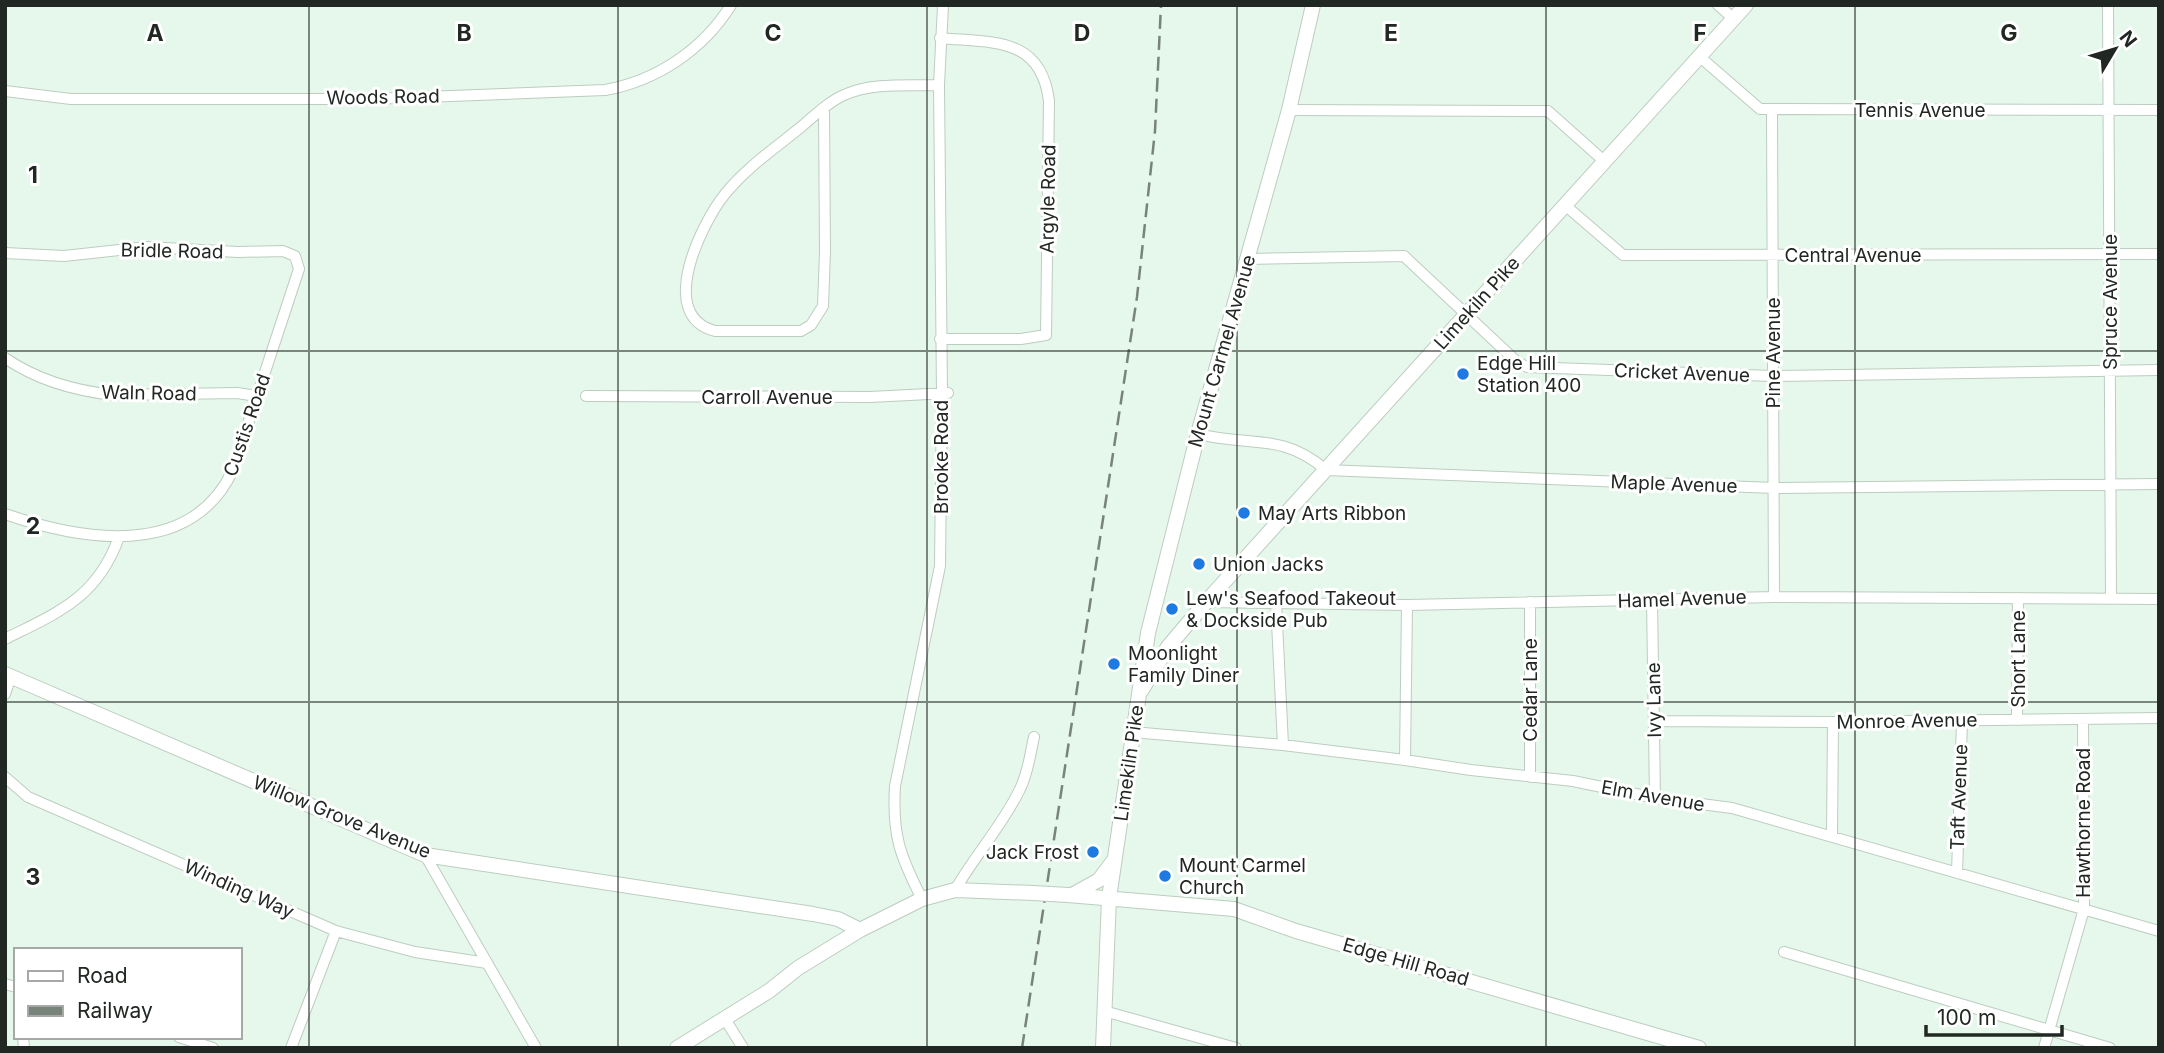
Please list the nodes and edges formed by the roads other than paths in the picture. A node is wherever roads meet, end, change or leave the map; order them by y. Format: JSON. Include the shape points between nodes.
{"nodes":[{"id":1,"x":731,"y":5,"type":"edge"},
{"id":2,"x":943,"y":5,"type":"edge"},
{"id":3,"x":1313,"y":5,"type":"edge"},
{"id":4,"x":1718,"y":5,"type":"edge"},
{"id":5,"x":1746,"y":5,"type":"edge"},
{"id":6,"x":2108,"y":5,"type":"edge"},
{"id":7,"x":1734,"y":19,"type":"junction"},
{"id":8,"x":940,"y":38,"type":"junction"},
{"id":9,"x":1700,"y":57,"type":"junction"},
{"id":10,"x":939,"y":85,"type":"junction"},
{"id":11,"x":5,"y":90,"type":"edge"},
{"id":12,"x":824,"y":109,"type":"junction"},
{"id":13,"x":1289,"y":110,"type":"junction"},
{"id":14,"x":1772,"y":110,"type":"junction"},
{"id":15,"x":2108,"y":110,"type":"junction"},
{"id":16,"x":2159,"y":110,"type":"edge"},
{"id":17,"x":1604,"y":161,"type":"junction"},
{"id":18,"x":1566,"y":206,"type":"junction"},
{"id":19,"x":5,"y":253,"type":"edge"},
{"id":20,"x":2159,"y":254,"type":"edge"},
{"id":21,"x":2109,"y":255,"type":"junction"},
{"id":22,"x":295,"y":256,"type":"joint"},
{"id":23,"x":1773,"y":256,"type":"junction"},
{"id":24,"x":1248,"y":259,"type":"junction"},
{"id":25,"x":1467,"y":314,"type":"junction"},
{"id":26,"x":940,"y":338,"type":"junction"},
{"id":27,"x":5,"y":358,"type":"edge"},
{"id":28,"x":2110,"y":370,"type":"junction"},
{"id":29,"x":2159,"y":370,"type":"edge"},
{"id":30,"x":1772,"y":376,"type":"junction"},
{"id":31,"x":945,"y":393,"type":"junction"},
{"id":32,"x":257,"y":396,"type":"junction"},
{"id":33,"x":586,"y":396,"type":"dead end"},
{"id":34,"x":1198,"y":434,"type":"junction"},
{"id":35,"x":1326,"y":470,"type":"junction"},
{"id":36,"x":2112,"y":484,"type":"junction"},
{"id":37,"x":2159,"y":484,"type":"edge"},
{"id":38,"x":1774,"y":488,"type":"junction"},
{"id":39,"x":5,"y":514,"type":"edge"},
{"id":40,"x":119,"y":537,"type":"junction"},
{"id":41,"x":1774,"y":597,"type":"junction"},
{"id":42,"x":2018,"y":597,"type":"junction"},
{"id":43,"x":2110,"y":599,"type":"junction"},
{"id":44,"x":2159,"y":599,"type":"edge"},
{"id":45,"x":1652,"y":601,"type":"junction"},
{"id":46,"x":1206,"y":602,"type":"junction"},
{"id":47,"x":1276,"y":602,"type":"junction"},
{"id":48,"x":1530,"y":603,"type":"junction"},
{"id":49,"x":1407,"y":605,"type":"junction"},
{"id":50,"x":5,"y":639,"type":"edge"},
{"id":51,"x":8,"y":675,"type":"edge"},
{"id":52,"x":5,"y":694,"type":"edge"},
{"id":53,"x":1137,"y":698,"type":"junction"},
{"id":54,"x":2159,"y":718,"type":"edge"},
{"id":55,"x":2083,"y":719,"type":"junction"},
{"id":56,"x":2017,"y":720,"type":"junction"},
{"id":57,"x":1655,"y":721,"type":"junction"},
{"id":58,"x":1962,"y":721,"type":"junction"},
{"id":59,"x":1833,"y":722,"type":"junction"},
{"id":60,"x":1132,"y":732,"type":"junction"},
{"id":61,"x":1034,"y":737,"type":"dead end"},
{"id":62,"x":1283,"y":745,"type":"junction"},
{"id":63,"x":1405,"y":760,"type":"junction"},
{"id":64,"x":5,"y":777,"type":"edge"},
{"id":65,"x":1530,"y":777,"type":"junction"},
{"id":66,"x":1656,"y":799,"type":"junction"},
{"id":67,"x":1832,"y":836,"type":"junction"},
{"id":68,"x":425,"y":855,"type":"junction"},
{"id":69,"x":1115,"y":858,"type":"junction"},
{"id":70,"x":1957,"y":873,"type":"junction"},
{"id":71,"x":955,"y":890,"type":"junction"},
{"id":72,"x":1070,"y":895,"type":"junction"},
{"id":73,"x":1109,"y":898,"type":"junction"},
{"id":74,"x":922,"y":899,"type":"junction"},
{"id":75,"x":2084,"y":909,"type":"junction"},
{"id":76,"x":860,"y":930,"type":"junction"},
{"id":77,"x":336,"y":931,"type":"junction"},
{"id":78,"x":2159,"y":931,"type":"edge"},
{"id":79,"x":1784,"y":952,"type":"dead end"},
{"id":80,"x":487,"y":963,"type":"junction"},
{"id":81,"x":1104,"y":1011,"type":"junction"},
{"id":82,"x":724,"y":1019,"type":"junction"},
{"id":83,"x":2049,"y":1030,"type":"junction"},
{"id":84,"x":185,"y":1039,"type":"edge"},
{"id":85,"x":1214,"y":1045,"type":"edge"},
{"id":86,"x":213,"y":1048,"type":"edge"},
{"id":87,"x":292,"y":1048,"type":"edge"},
{"id":88,"x":536,"y":1048,"type":"edge"},
{"id":89,"x":677,"y":1048,"type":"edge"},
{"id":90,"x":743,"y":1048,"type":"edge"},
{"id":91,"x":1103,"y":1048,"type":"edge"},
{"id":92,"x":1236,"y":1048,"type":"edge"},
{"id":93,"x":1699,"y":1048,"type":"edge"},
{"id":94,"x":2044,"y":1048,"type":"edge"},
{"id":95,"x":2110,"y":1048,"type":"edge"}],
"edges":[{"from":1,"to":11,"type":"street","name":"Woods Road","via":[[705,37],[675,63],[632,85],[605,90],[372,99],[71,99]]},
{"from":2,"to":8,"type":"street","name":"Brooke Road"},
{"from":3,"to":13,"type":"main road","name":"Mount Carmel Avenue"},
{"from":4,"to":7,"type":"street"},
{"from":5,"to":7,"type":"main road","name":"Limekiln Pike"},
{"from":6,"to":15,"type":"street","name":"Spruce Avenue"},
{"from":7,"to":9,"type":"main road","name":"Limekiln Pike"},
{"from":8,"to":10,"type":"street","name":"Brooke Road"},
{"from":8,"to":26,"type":"street","name":"Argyle Road","via":[[993,44],[1027,54],[1043,74],[1049,101],[1046,335]]},
{"from":9,"to":14,"type":"street","name":"Tennis Avenue","via":[[1760,109]]},
{"from":9,"to":17,"type":"main road","name":"Limekiln Pike"},
{"from":10,"to":12,"type":"street","via":[[863,88]]},
{"from":10,"to":26,"type":"street","name":"Brooke Road"},
{"from":12,"to":12,"type":"street","via":[[824,294],[817,317],[801,331],[704,328],[686,306],[687,279],[694,252],[723,197]]},
{"from":13,"to":17,"type":"street","via":[[1548,111]]},
{"from":13,"to":24,"type":"main road","name":"Mount Carmel Avenue"},
{"from":14,"to":15,"type":"street","name":"Tennis Avenue"},
{"from":14,"to":23,"type":"street","name":"Pine Avenue"},
{"from":15,"to":16,"type":"street","name":"Tennis Avenue"},
{"from":15,"to":21,"type":"street","name":"Spruce Avenue"},
{"from":17,"to":18,"type":"main road","name":"Limekiln Pike"},
{"from":18,"to":23,"type":"street","name":"Central Avenue","via":[[1623,256]]},
{"from":18,"to":25,"type":"main road","name":"Limekiln Pike"},
{"from":19,"to":22,"type":"street","name":"Bridle Road","via":[[65,256],[147,247],[283,251]]},
{"from":20,"to":21,"type":"street","name":"Central Avenue"},
{"from":21,"to":23,"type":"street","name":"Central Avenue"},
{"from":21,"to":28,"type":"street","name":"Spruce Avenue"},
{"from":22,"to":32,"type":"street","name":"Custis Road","via":[[299,275]]},
{"from":23,"to":30,"type":"street","name":"Pine Avenue"},
{"from":24,"to":25,"type":"street","name":"Cricket Avenue","via":[[1404,256]]},
{"from":24,"to":34,"type":"main road","name":"Mount Carmel Avenue"},
{"from":25,"to":30,"type":"street","name":"Cricket Avenue","via":[[1527,367]]},
{"from":25,"to":35,"type":"main road","name":"Limekiln Pike"},
{"from":26,"to":31,"type":"street","name":"Brooke Road"},
{"from":27,"to":32,"type":"street","name":"Waln Road","via":[[45,379],[97,393]]},
{"from":28,"to":29,"type":"street","name":"Cricket Avenue"},
{"from":28,"to":30,"type":"street","name":"Cricket Avenue"},
{"from":28,"to":36,"type":"street","name":"Spruce Avenue"},
{"from":30,"to":38,"type":"street","name":"Pine Avenue"},
{"from":31,"to":33,"type":"street","name":"Carroll Avenue"},
{"from":31,"to":74,"type":"street","name":"Brooke Road","via":[[940,566],[894,805],[903,861]]},
{"from":32,"to":40,"type":"street","name":"Custis Road","via":[[232,472],[209,504],[178,525],[153,534]]},
{"from":34,"to":35,"type":"street","via":[[1280,444]]},
{"from":34,"to":53,"type":"main road","name":"Mount Carmel Avenue","via":[[1148,633]]},
{"from":35,"to":38,"type":"street","name":"Maple Avenue"},
{"from":35,"to":46,"type":"main road","name":"Limekiln Pike"},
{"from":36,"to":37,"type":"street","name":"Maple Avenue"},
{"from":36,"to":38,"type":"street","name":"Maple Avenue"},
{"from":36,"to":43,"type":"street","name":"Spruce Avenue"},
{"from":38,"to":41,"type":"street","name":"Pine Avenue"},
{"from":39,"to":40,"type":"street","name":"Custis Road","via":[[55,528]]},
{"from":40,"to":50,"type":"street","via":[[111,561],[82,595],[62,611]]},
{"from":41,"to":42,"type":"street","name":"Hamel Avenue"},
{"from":41,"to":45,"type":"street","name":"Hamel Avenue"},
{"from":42,"to":43,"type":"street","name":"Hamel Avenue"},
{"from":42,"to":56,"type":"street","name":"Short Lane"},
{"from":43,"to":44,"type":"street","name":"Hamel Avenue"},
{"from":45,"to":48,"type":"street","name":"Hamel Avenue"},
{"from":45,"to":57,"type":"street","name":"Ivy Lane"},
{"from":46,"to":47,"type":"street","name":"Hamel Avenue"},
{"from":46,"to":53,"type":"main road","name":"Limekiln Pike","via":[[1168,647]]},
{"from":47,"to":49,"type":"street","name":"Hamel Avenue"},
{"from":47,"to":62,"type":"street"},
{"from":48,"to":49,"type":"street","name":"Hamel Avenue"},
{"from":48,"to":65,"type":"street","name":"Cedar Lane"},
{"from":49,"to":63,"type":"street"},
{"from":51,"to":52,"type":"street"},
{"from":51,"to":68,"type":"main road","name":"Willow Grove Avenue"},
{"from":53,"to":60,"type":"main road","name":"Limekiln Pike"},
{"from":54,"to":55,"type":"street","name":"Monroe Avenue"},
{"from":55,"to":56,"type":"street","name":"Monroe Avenue"},
{"from":55,"to":75,"type":"street","name":"Hawthorne Road"},
{"from":56,"to":58,"type":"street","name":"Monroe Avenue"},
{"from":57,"to":59,"type":"street","name":"Monroe Avenue"},
{"from":57,"to":66,"type":"street","name":"Ivy Lane"},
{"from":58,"to":59,"type":"street","name":"Monroe Avenue"},
{"from":58,"to":70,"type":"street","name":"Taft Avenue"},
{"from":59,"to":67,"type":"street"},
{"from":60,"to":62,"type":"street","name":"Elm Avenue"},
{"from":60,"to":69,"type":"main road","name":"Limekiln Pike"},
{"from":61,"to":71,"type":"street","via":[[1020,790]]},
{"from":62,"to":63,"type":"street","name":"Elm Avenue"},
{"from":63,"to":65,"type":"street","name":"Elm Avenue"},
{"from":64,"to":77,"type":"street","name":"Winding Way","via":[[28,797]]},
{"from":65,"to":66,"type":"street","name":"Elm Avenue"},
{"from":66,"to":67,"type":"street","name":"Elm Avenue","via":[[1731,808]]},
{"from":67,"to":70,"type":"street","name":"Elm Avenue"},
{"from":68,"to":76,"type":"main road","name":"Willow Grove Avenue","via":[[813,914]]},
{"from":68,"to":80,"type":"street"},
{"from":69,"to":72,"type":"main road","via":[[1099,880]]},
{"from":69,"to":73,"type":"main road","name":"Limekiln Pike"},
{"from":70,"to":75,"type":"street","name":"Elm Avenue"},
{"from":71,"to":72,"type":"main road","bridge":true},
{"from":71,"to":74,"type":"main road"},
{"from":72,"to":73,"type":"main road"},
{"from":73,"to":81,"type":"main road"},
{"from":73,"to":93,"type":"main road","name":"Edge Hill Road","via":[[1234,909]]},
{"from":74,"to":76,"type":"main road"},
{"from":75,"to":78,"type":"street","name":"Elm Avenue"},
{"from":75,"to":83,"type":"street","name":"Hawthorne Road"},
{"from":76,"to":82,"type":"main road"},
{"from":77,"to":80,"type":"street","name":"Winding Way","via":[[415,952]]},
{"from":77,"to":87,"type":"street"},
{"from":79,"to":83,"type":"street"},
{"from":80,"to":88,"type":"street"},
{"from":81,"to":85,"type":"street"},
{"from":81,"to":91,"type":"main road"},
{"from":82,"to":89,"type":"main road"},
{"from":82,"to":90,"type":"street"},
{"from":83,"to":94,"type":"street","name":"Hawthorne Road"},
{"from":83,"to":95,"type":"street"},
{"from":84,"to":86,"type":"street"},
{"from":85,"to":92,"type":"street"}]}
